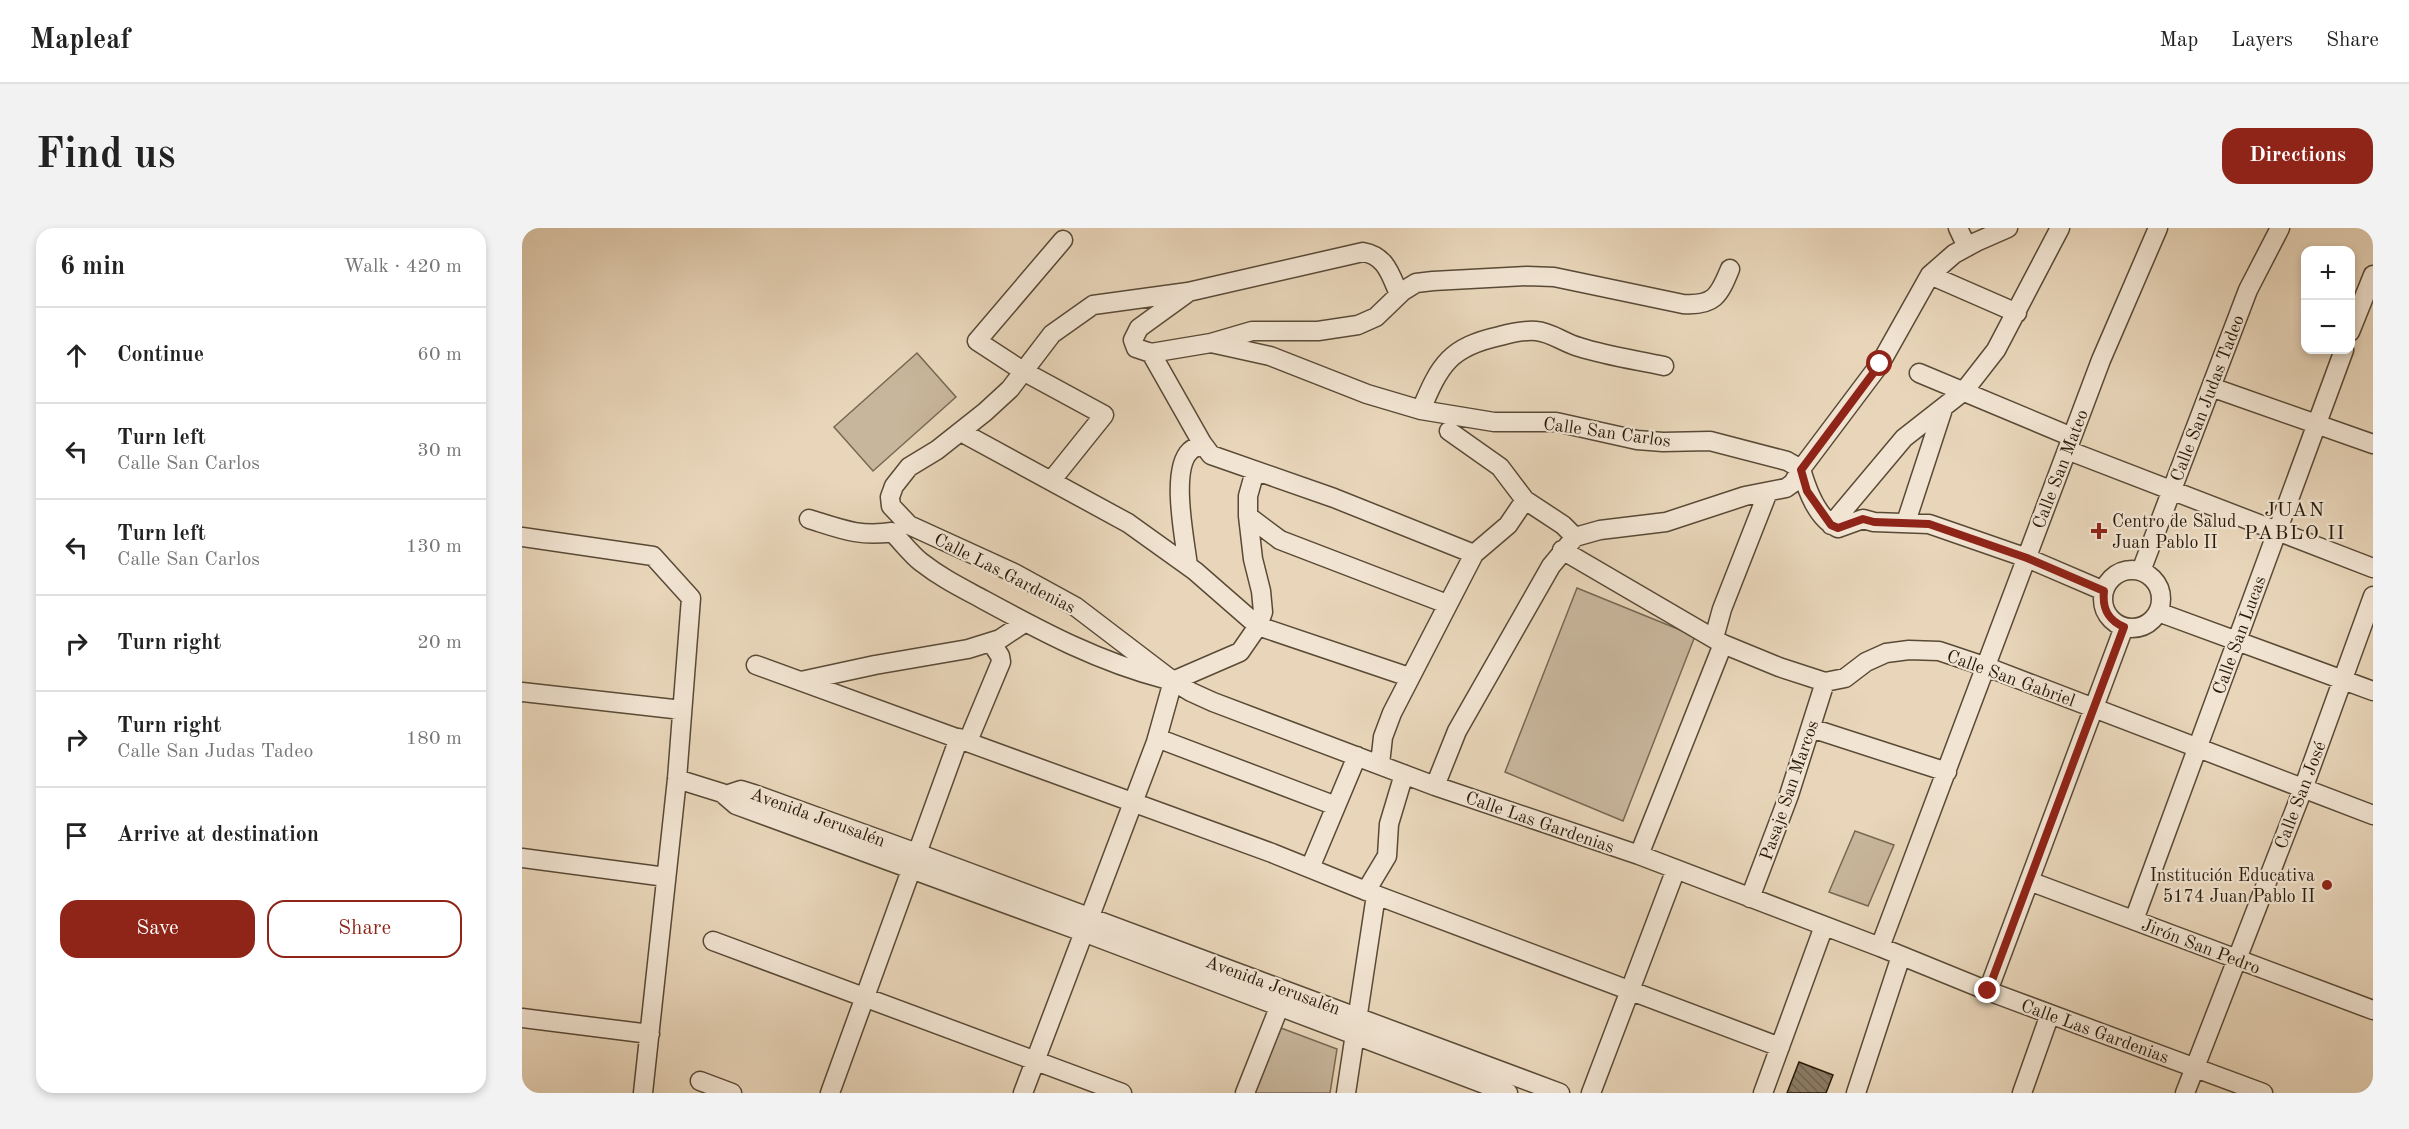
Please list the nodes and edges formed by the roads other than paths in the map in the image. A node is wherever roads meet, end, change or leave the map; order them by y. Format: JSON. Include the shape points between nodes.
{"nodes":[{"id":1,"x":1958,"y":228,"type":"edge"},
{"id":2,"x":2008,"y":228,"type":"edge"},
{"id":3,"x":2060,"y":228,"type":"edge"},
{"id":4,"x":2158,"y":228,"type":"edge"},
{"id":5,"x":2280,"y":228,"type":"edge"},
{"id":6,"x":1063,"y":240,"type":"dead end"},
{"id":7,"x":1967,"y":247,"type":"junction"},
{"id":8,"x":1730,"y":269,"type":"dead end"},
{"id":9,"x":1930,"y":274,"type":"junction"},
{"id":10,"x":2373,"y":275,"type":"edge"},
{"id":11,"x":1188,"y":292,"type":"junction"},
{"id":12,"x":1400,"y":294,"type":"junction"},
{"id":13,"x":2017,"y":313,"type":"junction"},
{"id":14,"x":2355,"y":320,"type":"edge"},
{"id":15,"x":1211,"y":343,"type":"junction"},
{"id":16,"x":1151,"y":353,"type":"junction"},
{"id":17,"x":2343,"y":354,"type":"edge"},
{"id":18,"x":1664,"y":366,"type":"dead end"},
{"id":19,"x":1023,"y":371,"type":"junction"},
{"id":20,"x":1919,"y":373,"type":"dead end"},
{"id":21,"x":2211,"y":387,"type":"junction"},
{"id":22,"x":1964,"y":391,"type":"junction"},
{"id":23,"x":1943,"y":409,"type":"junction"},
{"id":24,"x":1421,"y":410,"type":"junction"},
{"id":25,"x":2317,"y":423,"type":"junction"},
{"id":26,"x":1449,"y":431,"type":"dead end"},
{"id":27,"x":961,"y":432,"type":"junction"},
{"id":28,"x":1202,"y":443,"type":"junction"},
{"id":29,"x":2069,"y":444,"type":"junction"},
{"id":30,"x":2373,"y":444,"type":"edge"},
{"id":31,"x":1801,"y":470,"type":"junction"},
{"id":32,"x":1255,"y":471,"type":"junction"},
{"id":33,"x":1051,"y":481,"type":"junction"},
{"id":34,"x":2171,"y":491,"type":"junction"},
{"id":35,"x":1768,"y":492,"type":"junction"},
{"id":36,"x":1525,"y":500,"type":"junction"},
{"id":37,"x":1248,"y":516,"type":"junction"},
{"id":38,"x":809,"y":519,"type":"dead end"},
{"id":39,"x":1906,"y":522,"type":"junction"},
{"id":40,"x":895,"y":524,"type":"junction"},
{"id":41,"x":1831,"y":525,"type":"junction"},
{"id":42,"x":2277,"y":533,"type":"junction"},
{"id":43,"x":522,"y":537,"type":"edge"},
{"id":44,"x":1569,"y":543,"type":"junction"},
{"id":45,"x":1474,"y":554,"type":"junction"},
{"id":46,"x":2027,"y":558,"type":"junction"},
{"id":47,"x":1188,"y":566,"type":"junction"},
{"id":48,"x":2373,"y":568,"type":"edge"},
{"id":49,"x":2141,"y":571,"type":"junction"},
{"id":50,"x":2104,"y":591,"type":"junction"},
{"id":51,"x":2373,"y":596,"type":"edge"},
{"id":52,"x":1447,"y":604,"type":"junction"},
{"id":53,"x":2158,"y":612,"type":"junction"},
{"id":54,"x":1024,"y":623,"type":"junction"},
{"id":55,"x":1258,"y":626,"type":"junction"},
{"id":56,"x":2124,"y":627,"type":"junction"},
{"id":57,"x":1718,"y":640,"type":"junction"},
{"id":58,"x":2236,"y":641,"type":"junction"},
{"id":59,"x":991,"y":642,"type":"junction"},
{"id":60,"x":756,"y":665,"type":"dead end"},
{"id":61,"x":1987,"y":667,"type":"junction"},
{"id":62,"x":1409,"y":677,"type":"junction"},
{"id":63,"x":2343,"y":679,"type":"junction"},
{"id":64,"x":801,"y":681,"type":"junction"},
{"id":65,"x":1173,"y":681,"type":"junction"},
{"id":66,"x":1825,"y":682,"type":"junction"},
{"id":67,"x":2373,"y":691,"type":"edge"},
{"id":68,"x":522,"y":692,"type":"edge"},
{"id":69,"x":2093,"y":708,"type":"junction"},
{"id":70,"x":682,"y":710,"type":"junction"},
{"id":71,"x":1811,"y":728,"type":"junction"},
{"id":72,"x":1157,"y":738,"type":"junction"},
{"id":73,"x":963,"y":739,"type":"junction"},
{"id":74,"x":2197,"y":748,"type":"junction"},
{"id":75,"x":1357,"y":756,"type":"junction"},
{"id":76,"x":1380,"y":764,"type":"junction"},
{"id":77,"x":1947,"y":772,"type":"junction"},
{"id":78,"x":1404,"y":774,"type":"junction"},
{"id":79,"x":677,"y":779,"type":"junction"},
{"id":80,"x":1435,"y":786,"type":"junction"},
{"id":81,"x":2303,"y":789,"type":"junction"},
{"id":82,"x":1132,"y":802,"type":"junction"},
{"id":83,"x":1336,"y":807,"type":"junction"},
{"id":84,"x":2373,"y":815,"type":"edge"},
{"id":85,"x":1639,"y":855,"type":"junction"},
{"id":86,"x":522,"y":858,"type":"edge"},
{"id":87,"x":914,"y":861,"type":"junction"},
{"id":88,"x":1310,"y":868,"type":"junction"},
{"id":89,"x":1676,"y":869,"type":"junction"},
{"id":90,"x":666,"y":877,"type":"junction"},
{"id":91,"x":2029,"y":881,"type":"junction"},
{"id":92,"x":1371,"y":893,"type":"junction"},
{"id":93,"x":1750,"y":898,"type":"junction"},
{"id":94,"x":2134,"y":920,"type":"junction"},
{"id":95,"x":1085,"y":924,"type":"junction"},
{"id":96,"x":1824,"y":926,"type":"junction"},
{"id":97,"x":713,"y":940,"type":"dead end"},
{"id":98,"x":1880,"y":947,"type":"junction"},
{"id":99,"x":1901,"y":956,"type":"junction"},
{"id":100,"x":2237,"y":959,"type":"junction"},
{"id":101,"x":1630,"y":990,"type":"junction"},
{"id":102,"x":1988,"y":991,"type":"junction"},
{"id":103,"x":865,"y":996,"type":"junction"},
{"id":104,"x":1280,"y":1005,"type":"junction"},
{"id":105,"x":2373,"y":1010,"type":"edge"},
{"id":106,"x":2050,"y":1014,"type":"junction"},
{"id":107,"x":522,"y":1018,"type":"edge"},
{"id":108,"x":1357,"y":1025,"type":"junction"},
{"id":109,"x":650,"y":1034,"type":"junction"},
{"id":110,"x":1780,"y":1047,"type":"junction"},
{"id":111,"x":1035,"y":1060,"type":"junction"},
{"id":112,"x":2195,"y":1068,"type":"junction"},
{"id":113,"x":700,"y":1082,"type":"dead end"},
{"id":114,"x":1861,"y":1092,"type":"edge"},
{"id":115,"x":643,"y":1093,"type":"edge"},
{"id":116,"x":732,"y":1093,"type":"edge"},
{"id":117,"x":830,"y":1093,"type":"edge"},
{"id":118,"x":1023,"y":1093,"type":"edge"},
{"id":119,"x":1122,"y":1093,"type":"edge"},
{"id":120,"x":1245,"y":1093,"type":"edge"},
{"id":121,"x":1346,"y":1093,"type":"edge"},
{"id":122,"x":1508,"y":1093,"type":"edge"},
{"id":123,"x":1560,"y":1093,"type":"edge"},
{"id":124,"x":1591,"y":1093,"type":"edge"},
{"id":125,"x":1763,"y":1093,"type":"edge"},
{"id":126,"x":2022,"y":1093,"type":"edge"},
{"id":127,"x":2185,"y":1093,"type":"edge"},
{"id":128,"x":2263,"y":1093,"type":"edge"}],
"edges":[{"from":1,"to":7,"type":"street"},
{"from":2,"to":7,"type":"street"},
{"from":3,"to":13,"type":"street"},
{"from":4,"to":29,"type":"street","name":"Calle San Mateo","via":[[2120,312]]},
{"from":5,"to":21,"type":"street","name":"Calle San Judas Tadeo","via":[[2248,290]]},
{"from":6,"to":19,"type":"street","via":[[977,341]]},
{"from":7,"to":9,"type":"street"},
{"from":8,"to":12,"type":"street","via":[[1718,294],[1708,303],[1698,305],[1554,277],[1527,276],[1433,280],[1416,283]]},
{"from":9,"to":13,"type":"street"},
{"from":9,"to":31,"type":"street","via":[[1880,364]]},
{"from":10,"to":14,"type":"street"},
{"from":11,"to":12,"type":"street","via":[[1363,252],[1382,260]]},
{"from":11,"to":16,"type":"street","via":[[1139,328],[1133,340],[1136,348]]},
{"from":11,"to":19,"type":"street","via":[[1093,305],[1052,334]]},
{"from":12,"to":15,"type":"street","via":[[1376,317],[1358,325],[1318,331],[1252,331]]},
{"from":13,"to":22,"type":"street","via":[[1996,350]]},
{"from":15,"to":16,"type":"street"},
{"from":15,"to":24,"type":"street","name":"Calle San Carlos","via":[[1270,356],[1367,394]]},
{"from":16,"to":28,"type":"street"},
{"from":17,"to":25,"type":"street","name":"Calle San Lucas"},
{"from":18,"to":24,"type":"street","via":[[1578,347],[1538,331],[1524,331],[1470,344],[1454,354],[1444,363]]},
{"from":19,"to":27,"type":"street","via":[[1010,389]]},
{"from":19,"to":33,"type":"street","via":[[1104,415]]},
{"from":20,"to":22,"type":"street"},
{"from":21,"to":25,"type":"street"},
{"from":21,"to":34,"type":"street","name":"Calle San Judas Tadeo"},
{"from":22,"to":23,"type":"street"},
{"from":22,"to":29,"type":"street"},
{"from":23,"to":39,"type":"street"},
{"from":23,"to":41,"type":"street","via":[[1904,438]]},
{"from":24,"to":31,"type":"street","name":"Calle San Carlos","via":[[1494,422],[1556,422],[1637,440],[1710,441],[1787,461]]},
{"from":25,"to":30,"type":"street"},
{"from":25,"to":42,"type":"street","name":"Calle San Lucas"},
{"from":26,"to":36,"type":"street","via":[[1500,467]]},
{"from":27,"to":33,"type":"street"},
{"from":27,"to":40,"type":"street","via":[[909,467],[894,486],[890,497]]},
{"from":28,"to":32,"type":"street","via":[[1211,455]]},
{"from":28,"to":47,"type":"street","via":[[1189,451],[1182,468],[1180,491]]},
{"from":29,"to":34,"type":"street"},
{"from":29,"to":46,"type":"street","name":"Calle San Mateo"},
{"from":31,"to":35,"type":"street","via":[[1794,483]]},
{"from":31,"to":41,"type":"street","via":[[1807,491]]},
{"from":32,"to":37,"type":"street","via":[[1248,496]]},
{"from":32,"to":45,"type":"street"},
{"from":33,"to":47,"type":"street","via":[[1128,523]]},
{"from":34,"to":42,"type":"street"},
{"from":34,"to":49,"type":"street","name":"Calle San Judas Tadeo"},
{"from":35,"to":44,"type":"street","via":[[1666,522],[1600,530]]},
{"from":35,"to":57,"type":"street","via":[[1722,609]]},
{"from":36,"to":44,"type":"street","via":[[1563,525]]},
{"from":36,"to":45,"type":"street","via":[[1508,525]]},
{"from":37,"to":52,"type":"street","via":[[1280,540]]},
{"from":37,"to":55,"type":"street","via":[[1263,612]]},
{"from":38,"to":40,"type":"street","via":[[870,535]]},
{"from":39,"to":41,"type":"street","via":[[1863,519],[1838,528]]},
{"from":39,"to":46,"type":"street","via":[[1945,528]]},
{"from":40,"to":54,"type":"street","via":[[919,560],[952,585]]},
{"from":40,"to":65,"type":"street","name":"Calle Las Gardenias","via":[[909,525],[1014,573],[1076,607]]},
{"from":42,"to":48,"type":"street"},
{"from":42,"to":58,"type":"street","name":"Calle San Lucas"},
{"from":43,"to":70,"type":"street","via":[[652,556],[691,597]]},
{"from":44,"to":57,"type":"street"},
{"from":44,"to":80,"type":"street","via":[[1551,566],[1457,731]]},
{"from":45,"to":52,"type":"street"},
{"from":46,"to":50,"type":"street"},
{"from":46,"to":61,"type":"street","name":"Calle San Mateo"},
{"from":47,"to":55,"type":"street"},
{"from":49,"to":50,"type":"street","via":[[2118,573]]},
{"from":49,"to":53,"type":"street","via":[[2150,576],[2161,592]]},
{"from":50,"to":56,"type":"street","via":[[2107,614]]},
{"from":51,"to":63,"type":"street","name":"Calle San José"},
{"from":52,"to":62,"type":"street"},
{"from":53,"to":56,"type":"street","via":[[2144,626]]},
{"from":53,"to":58,"type":"street"},
{"from":54,"to":59,"type":"street"},
{"from":54,"to":65,"type":"street","via":[[1132,670]]},
{"from":55,"to":62,"type":"street"},
{"from":55,"to":65,"type":"street","via":[[1240,652]]},
{"from":56,"to":69,"type":"street"},
{"from":57,"to":66,"type":"street"},
{"from":57,"to":85,"type":"street"},
{"from":58,"to":63,"type":"street"},
{"from":58,"to":74,"type":"street","name":"Calle San Lucas"},
{"from":59,"to":64,"type":"street","via":[[969,650]]},
{"from":59,"to":73,"type":"street","via":[[1001,662]]},
{"from":60,"to":64,"type":"street"},
{"from":61,"to":66,"type":"street","name":"Calle San Gabriel","via":[[1939,651],[1909,650],[1886,653],[1845,678]]},
{"from":61,"to":69,"type":"street","name":"Calle San Gabriel"},
{"from":61,"to":77,"type":"street","name":"Calle San Mateo"},
{"from":62,"to":76,"type":"street","via":[[1383,737]]},
{"from":63,"to":67,"type":"street"},
{"from":63,"to":81,"type":"street","name":"Calle San José"},
{"from":64,"to":73,"type":"street"},
{"from":65,"to":72,"type":"street"},
{"from":65,"to":75,"type":"street","name":"Calle Las Gardenias","via":[[1213,702]]},
{"from":66,"to":71,"type":"street","name":"Pasaje San Marcos"},
{"from":68,"to":70,"type":"street"},
{"from":69,"to":74,"type":"street","name":"Calle San Gabriel"},
{"from":69,"to":91,"type":"street"},
{"from":70,"to":79,"type":"street"},
{"from":71,"to":77,"type":"street"},
{"from":71,"to":93,"type":"street","name":"Pasaje San Marcos"},
{"from":72,"to":82,"type":"street"},
{"from":72,"to":83,"type":"street"},
{"from":73,"to":82,"type":"street"},
{"from":73,"to":87,"type":"street"},
{"from":74,"to":81,"type":"street","name":"Calle San Gabriel"},
{"from":74,"to":94,"type":"street","name":"Calle San Lucas"},
{"from":75,"to":76,"type":"street","name":"Calle Las Gardenias"},
{"from":75,"to":83,"type":"street"},
{"from":76,"to":78,"type":"street","name":"Calle Las Gardenias"},
{"from":77,"to":98,"type":"street","name":"Calle San Mateo"},
{"from":78,"to":80,"type":"street","name":"Calle Las Gardenias"},
{"from":78,"to":92,"type":"street","via":[[1389,824],[1387,856]]},
{"from":79,"to":87,"type":"street","name":"Avenida Jerusalén","via":[[726,795],[741,789]]},
{"from":79,"to":90,"type":"street"},
{"from":80,"to":85,"type":"street","name":"Calle Las Gardenias"},
{"from":81,"to":84,"type":"street","name":"Calle San Gabriel"},
{"from":81,"to":100,"type":"street","name":"Calle San José"},
{"from":82,"to":88,"type":"street"},
{"from":82,"to":95,"type":"street"},
{"from":83,"to":88,"type":"street"},
{"from":85,"to":89,"type":"street","name":"Calle Las Gardenias"},
{"from":86,"to":90,"type":"street"},
{"from":87,"to":95,"type":"street","name":"Avenida Jerusalén"},
{"from":87,"to":103,"type":"street"},
{"from":88,"to":92,"type":"street"},
{"from":89,"to":93,"type":"street","name":"Calle Las Gardenias"},
{"from":89,"to":101,"type":"street"},
{"from":90,"to":109,"type":"street"},
{"from":91,"to":94,"type":"street","name":"Jirón San Pedro"},
{"from":91,"to":102,"type":"street"},
{"from":92,"to":101,"type":"street"},
{"from":92,"to":108,"type":"street"},
{"from":93,"to":96,"type":"street","name":"Calle Las Gardenias"},
{"from":94,"to":100,"type":"street","name":"Jirón San Pedro"},
{"from":95,"to":104,"type":"street","name":"Avenida Jerusalén"},
{"from":95,"to":108,"type":"street","name":"Avenida Jerusalén"},
{"from":95,"to":111,"type":"street"},
{"from":96,"to":98,"type":"street","name":"Calle Las Gardenias"},
{"from":96,"to":110,"type":"street"},
{"from":97,"to":103,"type":"street"},
{"from":98,"to":99,"type":"street","name":"Calle Las Gardenias"},
{"from":99,"to":102,"type":"street","name":"Calle Las Gardenias"},
{"from":99,"to":114,"type":"street"},
{"from":100,"to":105,"type":"street","name":"Jirón San Pedro"},
{"from":100,"to":112,"type":"street","name":"Calle San José"},
{"from":101,"to":110,"type":"street"},
{"from":101,"to":124,"type":"street"},
{"from":102,"to":106,"type":"street","name":"Calle Las Gardenias"},
{"from":103,"to":111,"type":"street"},
{"from":103,"to":117,"type":"street"},
{"from":104,"to":108,"type":"street","name":"Avenida Jerusalén"},
{"from":104,"to":120,"type":"street"},
{"from":106,"to":112,"type":"street","name":"Calle Las Gardenias"},
{"from":106,"to":126,"type":"street"},
{"from":107,"to":109,"type":"street"},
{"from":108,"to":121,"type":"street"},
{"from":108,"to":122,"type":"street","name":"Avenida Jerusalén"},
{"from":108,"to":123,"type":"street","name":"Avenida Jerusalén"},
{"from":109,"to":115,"type":"street"},
{"from":110,"to":125,"type":"street"},
{"from":111,"to":118,"type":"street"},
{"from":111,"to":119,"type":"street"},
{"from":112,"to":127,"type":"street","name":"Calle San José"},
{"from":112,"to":128,"type":"street","name":"Calle Las Gardenias"},
{"from":113,"to":116,"type":"street"}]}
